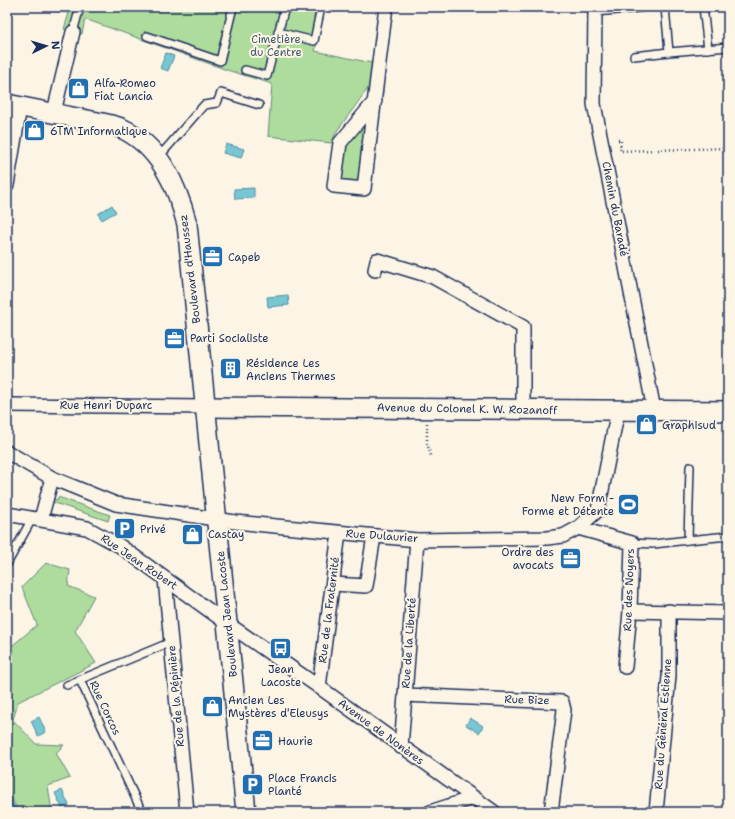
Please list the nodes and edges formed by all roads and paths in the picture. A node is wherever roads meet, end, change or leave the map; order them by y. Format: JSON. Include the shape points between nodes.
{"nodes":[{"id":1,"x":71,"y":7,"type":"edge"},
{"id":2,"x":233,"y":7,"type":"edge"},
{"id":3,"x":285,"y":7,"type":"edge"},
{"id":4,"x":321,"y":7,"type":"edge"},
{"id":5,"x":386,"y":7,"type":"edge"},
{"id":6,"x":645,"y":7,"type":"edge"},
{"id":7,"x":665,"y":7,"type":"edge"},
{"id":8,"x":704,"y":7,"type":"edge"},
{"id":9,"x":80,"y":8,"type":"edge"},
{"id":10,"x":630,"y":8,"type":"edge"},
{"id":11,"x":595,"y":9,"type":"edge"},
{"id":12,"x":74,"y":32,"type":"joint"},
{"id":13,"x":278,"y":32,"type":"junction"},
{"id":14,"x":147,"y":36,"type":"dead end"},
{"id":15,"x":728,"y":47,"type":"edge"},
{"id":16,"x":708,"y":49,"type":"junction"},
{"id":17,"x":669,"y":52,"type":"junction"},
{"id":18,"x":634,"y":56,"type":"dead end"},
{"id":19,"x":245,"y":70,"type":"dead end"},
{"id":20,"x":375,"y":101,"type":"junction"},
{"id":21,"x":259,"y":105,"type":"dead end"},
{"id":22,"x":14,"y":106,"type":"edge"},
{"id":23,"x":54,"y":112,"type":"junction"},
{"id":24,"x":618,"y":140,"type":"dead end"},
{"id":25,"x":728,"y":148,"type":"edge"},
{"id":26,"x":158,"y":158,"type":"junction"},
{"id":27,"x":7,"y":185,"type":"edge"},
{"id":28,"x":375,"y":270,"type":"dead end"},
{"id":29,"x":7,"y":405,"type":"edge"},
{"id":30,"x":205,"y":407,"type":"junction"},
{"id":31,"x":523,"y":409,"type":"junction"},
{"id":32,"x":618,"y":410,"type":"junction"},
{"id":33,"x":654,"y":410,"type":"junction"},
{"id":34,"x":728,"y":411,"type":"edge"},
{"id":35,"x":427,"y":420,"type":"dead end"},
{"id":36,"x":7,"y":452,"type":"edge"},
{"id":37,"x":431,"y":456,"type":"dead end"},
{"id":38,"x":690,"y":467,"type":"dead end"},
{"id":39,"x":52,"y":478,"type":"junction"},
{"id":40,"x":7,"y":514,"type":"edge"},
{"id":41,"x":36,"y":519,"type":"junction"},
{"id":42,"x":218,"y":519,"type":"junction"},
{"id":43,"x":578,"y":528,"type":"junction"},
{"id":44,"x":339,"y":533,"type":"junction"},
{"id":45,"x":374,"y":536,"type":"junction"},
{"id":46,"x":728,"y":536,"type":"edge"},
{"id":47,"x":417,"y":540,"type":"junction"},
{"id":48,"x":688,"y":540,"type":"junction"},
{"id":49,"x":632,"y":543,"type":"junction"},
{"id":50,"x":7,"y":564,"type":"edge"},
{"id":51,"x":165,"y":579,"type":"junction"},
{"id":52,"x":333,"y":584,"type":"junction"},
{"id":53,"x":630,"y":611,"type":"junction"},
{"id":54,"x":669,"y":611,"type":"junction"},
{"id":55,"x":728,"y":612,"type":"edge"},
{"id":56,"x":228,"y":624,"type":"junction"},
{"id":57,"x":170,"y":642,"type":"junction"},
{"id":58,"x":625,"y":667,"type":"dead end"},
{"id":59,"x":80,"y":680,"type":"junction"},
{"id":60,"x":67,"y":685,"type":"dead end"},
{"id":61,"x":319,"y":687,"type":"junction"},
{"id":62,"x":406,"y":695,"type":"junction"},
{"id":63,"x":401,"y":747,"type":"junction"},
{"id":64,"x":473,"y":798,"type":"junction"},
{"id":65,"x":245,"y":805,"type":"edge"},
{"id":66,"x":142,"y":812,"type":"edge"},
{"id":67,"x":187,"y":812,"type":"edge"},
{"id":68,"x":430,"y":812,"type":"edge"},
{"id":69,"x":494,"y":812,"type":"edge"},
{"id":70,"x":551,"y":812,"type":"edge"},
{"id":71,"x":656,"y":812,"type":"edge"}],
"edges":[{"from":1,"to":9,"type":"lane"},
{"from":2,"to":14,"type":"lane","via":[[220,61]]},
{"from":3,"to":13,"type":"lane"},
{"from":4,"to":13,"type":"lane","via":[[314,41]]},
{"from":5,"to":20,"type":"street"},
{"from":6,"to":10,"type":"lane"},
{"from":7,"to":17,"type":"lane"},
{"from":8,"to":16,"type":"lane"},
{"from":9,"to":12,"type":"lane"},
{"from":10,"to":11,"type":"lane"},
{"from":11,"to":33,"type":"street","name":"Chemin du Baradé","via":[[594,104]]},
{"from":12,"to":23,"type":"street"},
{"from":13,"to":19,"type":"lane","via":[[267,76]]},
{"from":15,"to":16,"type":"lane"},
{"from":16,"to":17,"type":"lane"},
{"from":17,"to":18,"type":"lane"},
{"from":20,"to":20,"type":"street","via":[[340,143],[334,186],[364,189]]},
{"from":21,"to":26,"type":"lane","via":[[221,93],[217,103],[204,104]]},
{"from":22,"to":23,"type":"main road","name":"Boulevard d'Haussez"},
{"from":22,"to":27,"type":"street"},
{"from":23,"to":26,"type":"main road","name":"Boulevard d'Haussez","via":[[121,128],[144,144]]},
{"from":24,"to":25,"type":"path","via":[[621,140],[620,151]]},
{"from":26,"to":30,"type":"main road","name":"Boulevard d'Haussez","via":[[169,173],[187,224]]},
{"from":28,"to":31,"type":"street","via":[[378,260],[433,277],[523,327]]},
{"from":29,"to":30,"type":"street","name":"Rue Henri Duparc"},
{"from":30,"to":31,"type":"main road","name":"Avenue du Colonel K. W. Rozanoff"},
{"from":30,"to":42,"type":"main road","name":"Boulevard Jean Lacoste"},
{"from":31,"to":32,"type":"main road","name":"Avenue du Colonel K. W. Rozanoff"},
{"from":32,"to":33,"type":"main road","name":"Avenue du Colonel K. W. Rozanoff"},
{"from":32,"to":43,"type":"street","name":"Rue Dulaurier","via":[[598,510]]},
{"from":33,"to":34,"type":"main road","name":"Avenue du Colonel K. W. Rozanoff"},
{"from":35,"to":37,"type":"path"},
{"from":36,"to":39,"type":"street","name":"Rue Dulaurier"},
{"from":38,"to":48,"type":"lane"},
{"from":39,"to":41,"type":"street"},
{"from":39,"to":42,"type":"street","name":"Rue Dulaurier","via":[[116,504]]},
{"from":40,"to":41,"type":"street","name":"Rue Jean Robert"},
{"from":41,"to":50,"type":"lane"},
{"from":41,"to":51,"type":"street","name":"Rue Jean Robert","via":[[87,528],[120,546]]},
{"from":42,"to":44,"type":"street","name":"Rue Dulaurier"},
{"from":42,"to":56,"type":"main road","name":"Boulevard Jean Lacoste"},
{"from":43,"to":47,"type":"street","name":"Rue Dulaurier","via":[[563,536],[547,538]]},
{"from":43,"to":49,"type":"street","name":"Rue des Noyers"},
{"from":44,"to":45,"type":"street","name":"Rue Dulaurier"},
{"from":44,"to":52,"type":"street","name":"Rue de la Fraternité"},
{"from":45,"to":47,"type":"street","name":"Rue Dulaurier"},
{"from":45,"to":52,"type":"street","via":[[366,586]]},
{"from":46,"to":48,"type":"lane"},
{"from":47,"to":62,"type":"street","name":"Rue de la Liberté"},
{"from":48,"to":49,"type":"lane","via":[[654,544]]},
{"from":49,"to":53,"type":"street","name":"Rue des Noyers"},
{"from":51,"to":56,"type":"street","name":"Rue Jean Robert"},
{"from":51,"to":57,"type":"street","name":"Rue de la Pépinière"},
{"from":52,"to":61,"type":"street","name":"Rue de la Fraternité"},
{"from":53,"to":54,"type":"street"},
{"from":53,"to":58,"type":"street","name":"Rue des Noyers"},
{"from":54,"to":55,"type":"street"},
{"from":54,"to":71,"type":"street","name":"Rue du Général Estienne","via":[[669,676]]},
{"from":56,"to":61,"type":"street","name":"Avenue de Nonères"},
{"from":56,"to":65,"type":"main road","name":"Boulevard Jean Lacoste"},
{"from":57,"to":59,"type":"lane","name":"Rue Corcos"},
{"from":57,"to":67,"type":"street","name":"Rue de la Pépinière"},
{"from":59,"to":60,"type":"lane"},
{"from":59,"to":66,"type":"lane","name":"Rue Corcos"},
{"from":61,"to":63,"type":"street","name":"Avenue de Nonères"},
{"from":62,"to":63,"type":"street","name":"Rue de la Liberté"},
{"from":62,"to":70,"type":"street","name":"Rue Bize","via":[[562,702],[564,710]]},
{"from":63,"to":64,"type":"street","name":"Avenue de Nonères"},
{"from":64,"to":68,"type":"street"},
{"from":64,"to":69,"type":"street","name":"Avenue de Nonères"}]}
